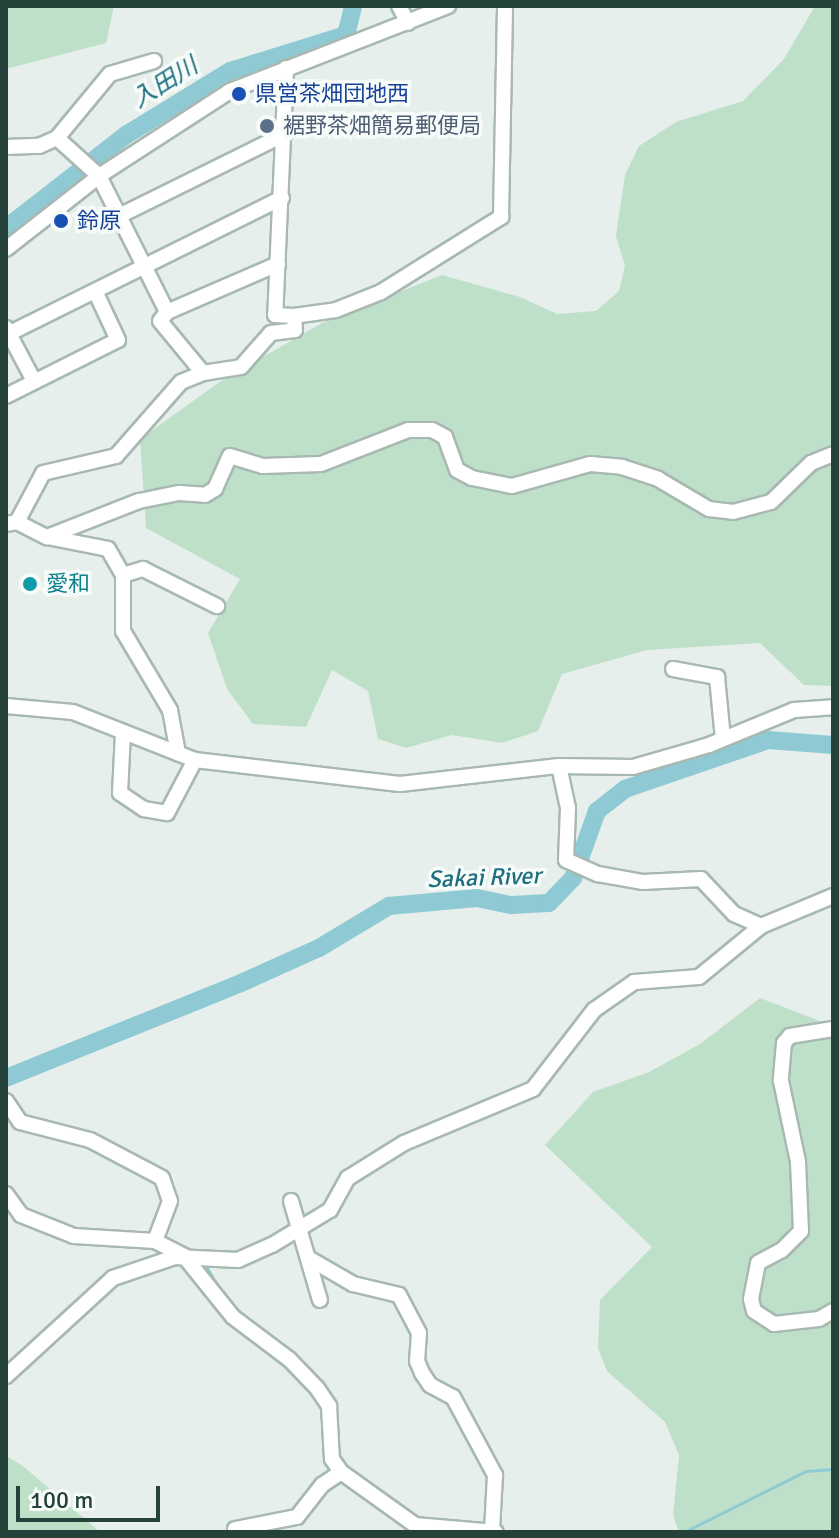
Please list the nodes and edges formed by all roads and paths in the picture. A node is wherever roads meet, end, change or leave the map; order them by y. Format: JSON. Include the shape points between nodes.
{"nodes":[{"id":1,"x":399,"y":6,"type":"edge"},
{"id":2,"x":448,"y":6,"type":"edge"},
{"id":3,"x":505,"y":6,"type":"edge"},
{"id":4,"x":408,"y":23,"type":"junction"},
{"id":5,"x":154,"y":61,"type":"dead end"},
{"id":6,"x":286,"y":68,"type":"junction"},
{"id":7,"x":285,"y":134,"type":"junction"},
{"id":8,"x":57,"y":138,"type":"junction"},
{"id":9,"x":6,"y":147,"type":"edge"},
{"id":10,"x":91,"y":167,"type":"junction"},
{"id":11,"x":282,"y":198,"type":"junction"},
{"id":12,"x":119,"y":216,"type":"junction"},
{"id":13,"x":6,"y":249,"type":"edge"},
{"id":14,"x":278,"y":264,"type":"junction"},
{"id":15,"x":143,"y":265,"type":"junction"},
{"id":16,"x":95,"y":291,"type":"junction"},
{"id":17,"x":167,"y":312,"type":"junction"},
{"id":18,"x":294,"y":316,"type":"junction"},
{"id":19,"x":7,"y":332,"type":"edge"},
{"id":20,"x":203,"y":373,"type":"junction"},
{"id":21,"x":34,"y":381,"type":"junction"},
{"id":22,"x":6,"y":396,"type":"edge"},
{"id":23,"x":833,"y":454,"type":"edge"},
{"id":24,"x":12,"y":523,"type":"edge"},
{"id":25,"x":47,"y":537,"type":"junction"},
{"id":26,"x":123,"y":575,"type":"junction"},
{"id":27,"x":217,"y":606,"type":"dead end"},
{"id":28,"x":673,"y":669,"type":"dead end"},
{"id":29,"x":6,"y":706,"type":"edge"},
{"id":30,"x":833,"y":707,"type":"edge"},
{"id":31,"x":123,"y":732,"type":"junction"},
{"id":32,"x":723,"y":739,"type":"junction"},
{"id":33,"x":178,"y":753,"type":"junction"},
{"id":34,"x":195,"y":760,"type":"junction"},
{"id":35,"x":559,"y":766,"type":"junction"},
{"id":36,"x":832,"y":898,"type":"edge"},
{"id":37,"x":761,"y":926,"type":"junction"},
{"id":38,"x":833,"y":1029,"type":"edge"},
{"id":39,"x":6,"y":1101,"type":"edge"},
{"id":40,"x":6,"y":1194,"type":"edge"},
{"id":41,"x":291,"y":1201,"type":"dead end"},
{"id":42,"x":300,"y":1227,"type":"junction"},
{"id":43,"x":155,"y":1241,"type":"junction"},
{"id":44,"x":184,"y":1256,"type":"junction"},
{"id":45,"x":310,"y":1259,"type":"junction"},
{"id":46,"x":320,"y":1300,"type":"dead end"},
{"id":47,"x":833,"y":1311,"type":"edge"},
{"id":48,"x":6,"y":1376,"type":"edge"},
{"id":49,"x":340,"y":1475,"type":"junction"},
{"id":50,"x":414,"y":1528,"type":"edge"},
{"id":51,"x":235,"y":1529,"type":"dead end"},
{"id":52,"x":494,"y":1531,"type":"edge"}],
"edges":[{"from":1,"to":4,"type":"street"},
{"from":2,"to":4,"type":"street"},
{"from":3,"to":18,"type":"street","via":[[501,217],[381,292],[336,310]]},
{"from":4,"to":6,"type":"street"},
{"from":5,"to":8,"type":"street","via":[[110,74]]},
{"from":6,"to":7,"type":"street"},
{"from":6,"to":10,"type":"street"},
{"from":7,"to":11,"type":"street"},
{"from":7,"to":12,"type":"street"},
{"from":8,"to":9,"type":"street","via":[[39,146]]},
{"from":8,"to":10,"type":"street"},
{"from":10,"to":12,"type":"street"},
{"from":10,"to":13,"type":"street"},
{"from":11,"to":14,"type":"street"},
{"from":11,"to":15,"type":"street"},
{"from":12,"to":15,"type":"street"},
{"from":14,"to":17,"type":"street"},
{"from":14,"to":18,"type":"street","via":[[275,315]]},
{"from":15,"to":16,"type":"street"},
{"from":15,"to":17,"type":"street"},
{"from":16,"to":19,"type":"street"},
{"from":16,"to":21,"type":"street","via":[[118,340]]},
{"from":17,"to":20,"type":"street","via":[[160,321]]},
{"from":18,"to":20,"type":"street","via":[[295,330],[271,333],[241,367]]},
{"from":19,"to":21,"type":"street"},
{"from":20,"to":24,"type":"street","via":[[181,382],[116,456],[43,473]]},
{"from":21,"to":22,"type":"street"},
{"from":23,"to":25,"type":"street","via":[[811,463],[771,502],[733,512],[709,509],[658,479],[622,467],[590,464],[512,486],[472,478],[457,470],[445,437],[432,430],[408,430],[321,464],[263,466],[230,456],[215,489],[205,495],[179,493],[139,501]]},
{"from":24,"to":25,"type":"street"},
{"from":25,"to":26,"type":"street","via":[[108,549]]},
{"from":26,"to":27,"type":"street","via":[[143,569]]},
{"from":26,"to":33,"type":"street","via":[[123,631],[170,710]]},
{"from":28,"to":32,"type":"street","via":[[717,677]]},
{"from":29,"to":31,"type":"street","via":[[73,712]]},
{"from":30,"to":32,"type":"street","via":[[794,710]]},
{"from":31,"to":33,"type":"street"},
{"from":31,"to":34,"type":"street","via":[[117,781],[120,793],[136,806],[167,813]]},
{"from":32,"to":35,"type":"street","via":[[633,767]]},
{"from":33,"to":34,"type":"street"},
{"from":34,"to":35,"type":"street","via":[[374,784]]},
{"from":35,"to":37,"type":"street","via":[[568,808],[566,860],[571,864],[643,882],[701,879],[734,914]]},
{"from":36,"to":37,"type":"street"},
{"from":37,"to":42,"type":"street","via":[[699,977],[634,982],[594,1010],[533,1089],[404,1143],[348,1178],[330,1210]]},
{"from":38,"to":47,"type":"street","via":[[790,1036],[784,1043],[781,1081],[798,1162],[801,1231],[758,1263],[751,1299],[754,1311],[774,1324],[819,1319]]},
{"from":39,"to":43,"type":"street","via":[[20,1122],[90,1140],[162,1178],[170,1201]]},
{"from":40,"to":43,"type":"street","via":[[21,1215],[74,1236]]},
{"from":41,"to":42,"type":"street"},
{"from":42,"to":44,"type":"street","via":[[238,1260]]},
{"from":42,"to":45,"type":"street"},
{"from":43,"to":44,"type":"street"},
{"from":44,"to":48,"type":"street","via":[[150,1262],[113,1278]]},
{"from":44,"to":49,"type":"street","via":[[233,1317],[289,1359],[317,1388],[329,1406],[332,1459]]},
{"from":45,"to":46,"type":"street","via":[[310,1279]]},
{"from":45,"to":52,"type":"street","via":[[353,1284],[399,1295],[419,1333],[417,1361],[422,1373],[430,1385],[453,1397],[495,1475]]},
{"from":49,"to":50,"type":"street"},
{"from":49,"to":51,"type":"street","via":[[322,1485],[297,1517]]},
{"from":50,"to":52,"type":"street"}]}
